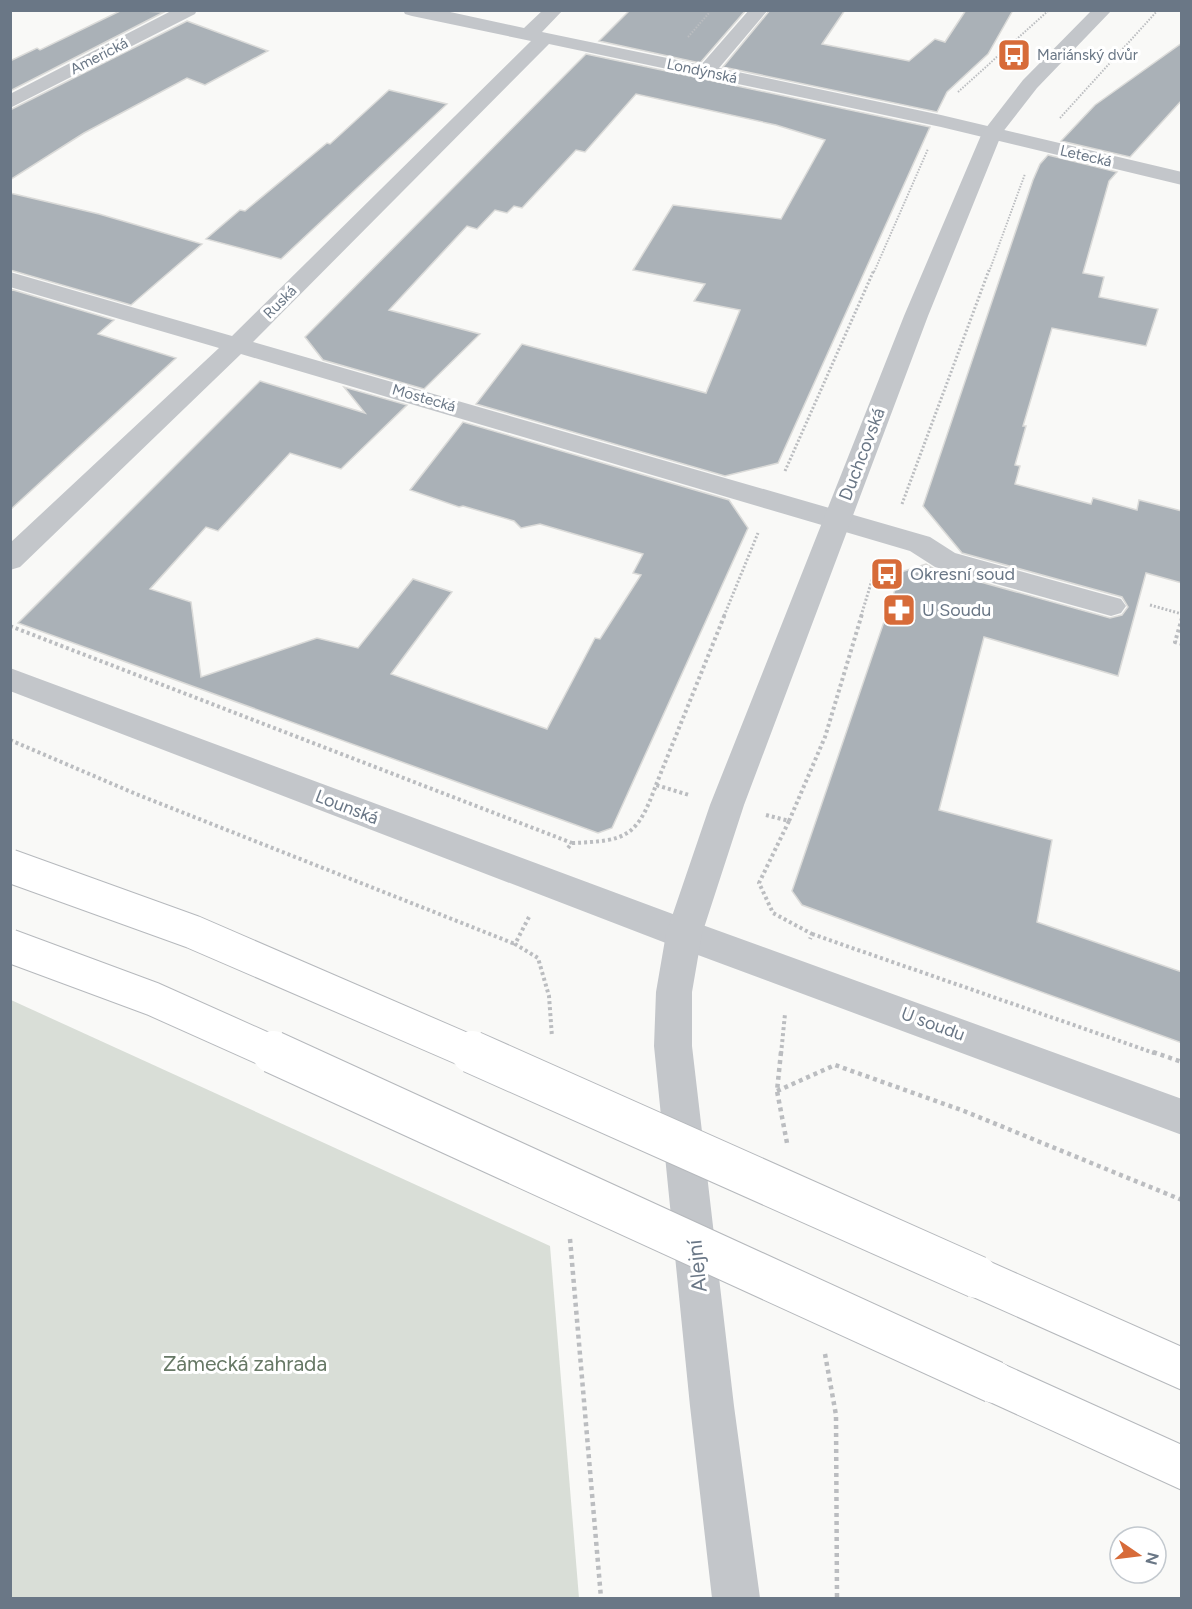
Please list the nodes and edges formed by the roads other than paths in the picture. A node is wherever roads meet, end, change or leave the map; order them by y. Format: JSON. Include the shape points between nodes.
{"nodes":[{"id":1,"x":188,"y":10,"type":"edge"},
{"id":2,"x":412,"y":10,"type":"edge"},
{"id":3,"x":554,"y":10,"type":"edge"},
{"id":4,"x":759,"y":10,"type":"edge"},
{"id":5,"x":1103,"y":10,"type":"edge"},
{"id":6,"x":537,"y":36,"type":"junction"},
{"id":7,"x":706,"y":71,"type":"junction"},
{"id":8,"x":10,"y":102,"type":"edge"},
{"id":9,"x":992,"y":133,"type":"junction"},
{"id":10,"x":1182,"y":179,"type":"edge"},
{"id":11,"x":10,"y":279,"type":"edge"},
{"id":12,"x":238,"y":343,"type":"junction"},
{"id":13,"x":836,"y":521,"type":"junction"},
{"id":14,"x":10,"y":560,"type":"edge"},
{"id":15,"x":1111,"y":606,"type":"dead end"},
{"id":16,"x":10,"y":679,"type":"edge"},
{"id":17,"x":10,"y":867,"type":"edge"},
{"id":18,"x":684,"y":934,"type":"junction"},
{"id":19,"x":10,"y":946,"type":"edge"},
{"id":20,"x":1182,"y":1117,"type":"edge"},
{"id":21,"x":1182,"y":1369,"type":"edge"},
{"id":22,"x":1182,"y":1468,"type":"edge"},
{"id":23,"x":736,"y":1599,"type":"edge"}],
"edges":[{"from":1,"to":8,"type":"street","name":"Americká"},
{"from":2,"to":6,"type":"street","name":"Londýnská"},
{"from":3,"to":6,"type":"street","name":"Ruská"},
{"from":4,"to":7,"type":"street"},
{"from":5,"to":9,"type":"street","name":"Duchcovská","via":[[1043,67]]},
{"from":6,"to":7,"type":"street","name":"Londýnská"},
{"from":6,"to":12,"type":"street","name":"Ruská"},
{"from":7,"to":9,"type":"street","name":"Londýnská"},
{"from":9,"to":10,"type":"street","name":"Letecká"},
{"from":9,"to":13,"type":"street","name":"Duchcovská"},
{"from":11,"to":12,"type":"street","name":"Mostecká"},
{"from":12,"to":13,"type":"street","name":"Mostecká"},
{"from":12,"to":14,"type":"street","name":"Ruská"},
{"from":13,"to":15,"type":"street","name":"Mostecká","via":[[921,544],[945,560]]},
{"from":13,"to":18,"type":"street","name":"Duchcovská","via":[[727,805]]},
{"from":16,"to":18,"type":"street","name":"Lounská"},
{"from":17,"to":21,"type":"highway","bridge":true,"via":[[197,934],[363,1004]]},
{"from":18,"to":20,"type":"street","name":"U soudu"},
{"from":18,"to":23,"type":"street","name":"Alejní","via":[[674,992],[673,1046]]},
{"from":19,"to":22,"type":"highway","bridge":true,"via":[[153,999],[284,1056]]}]}
